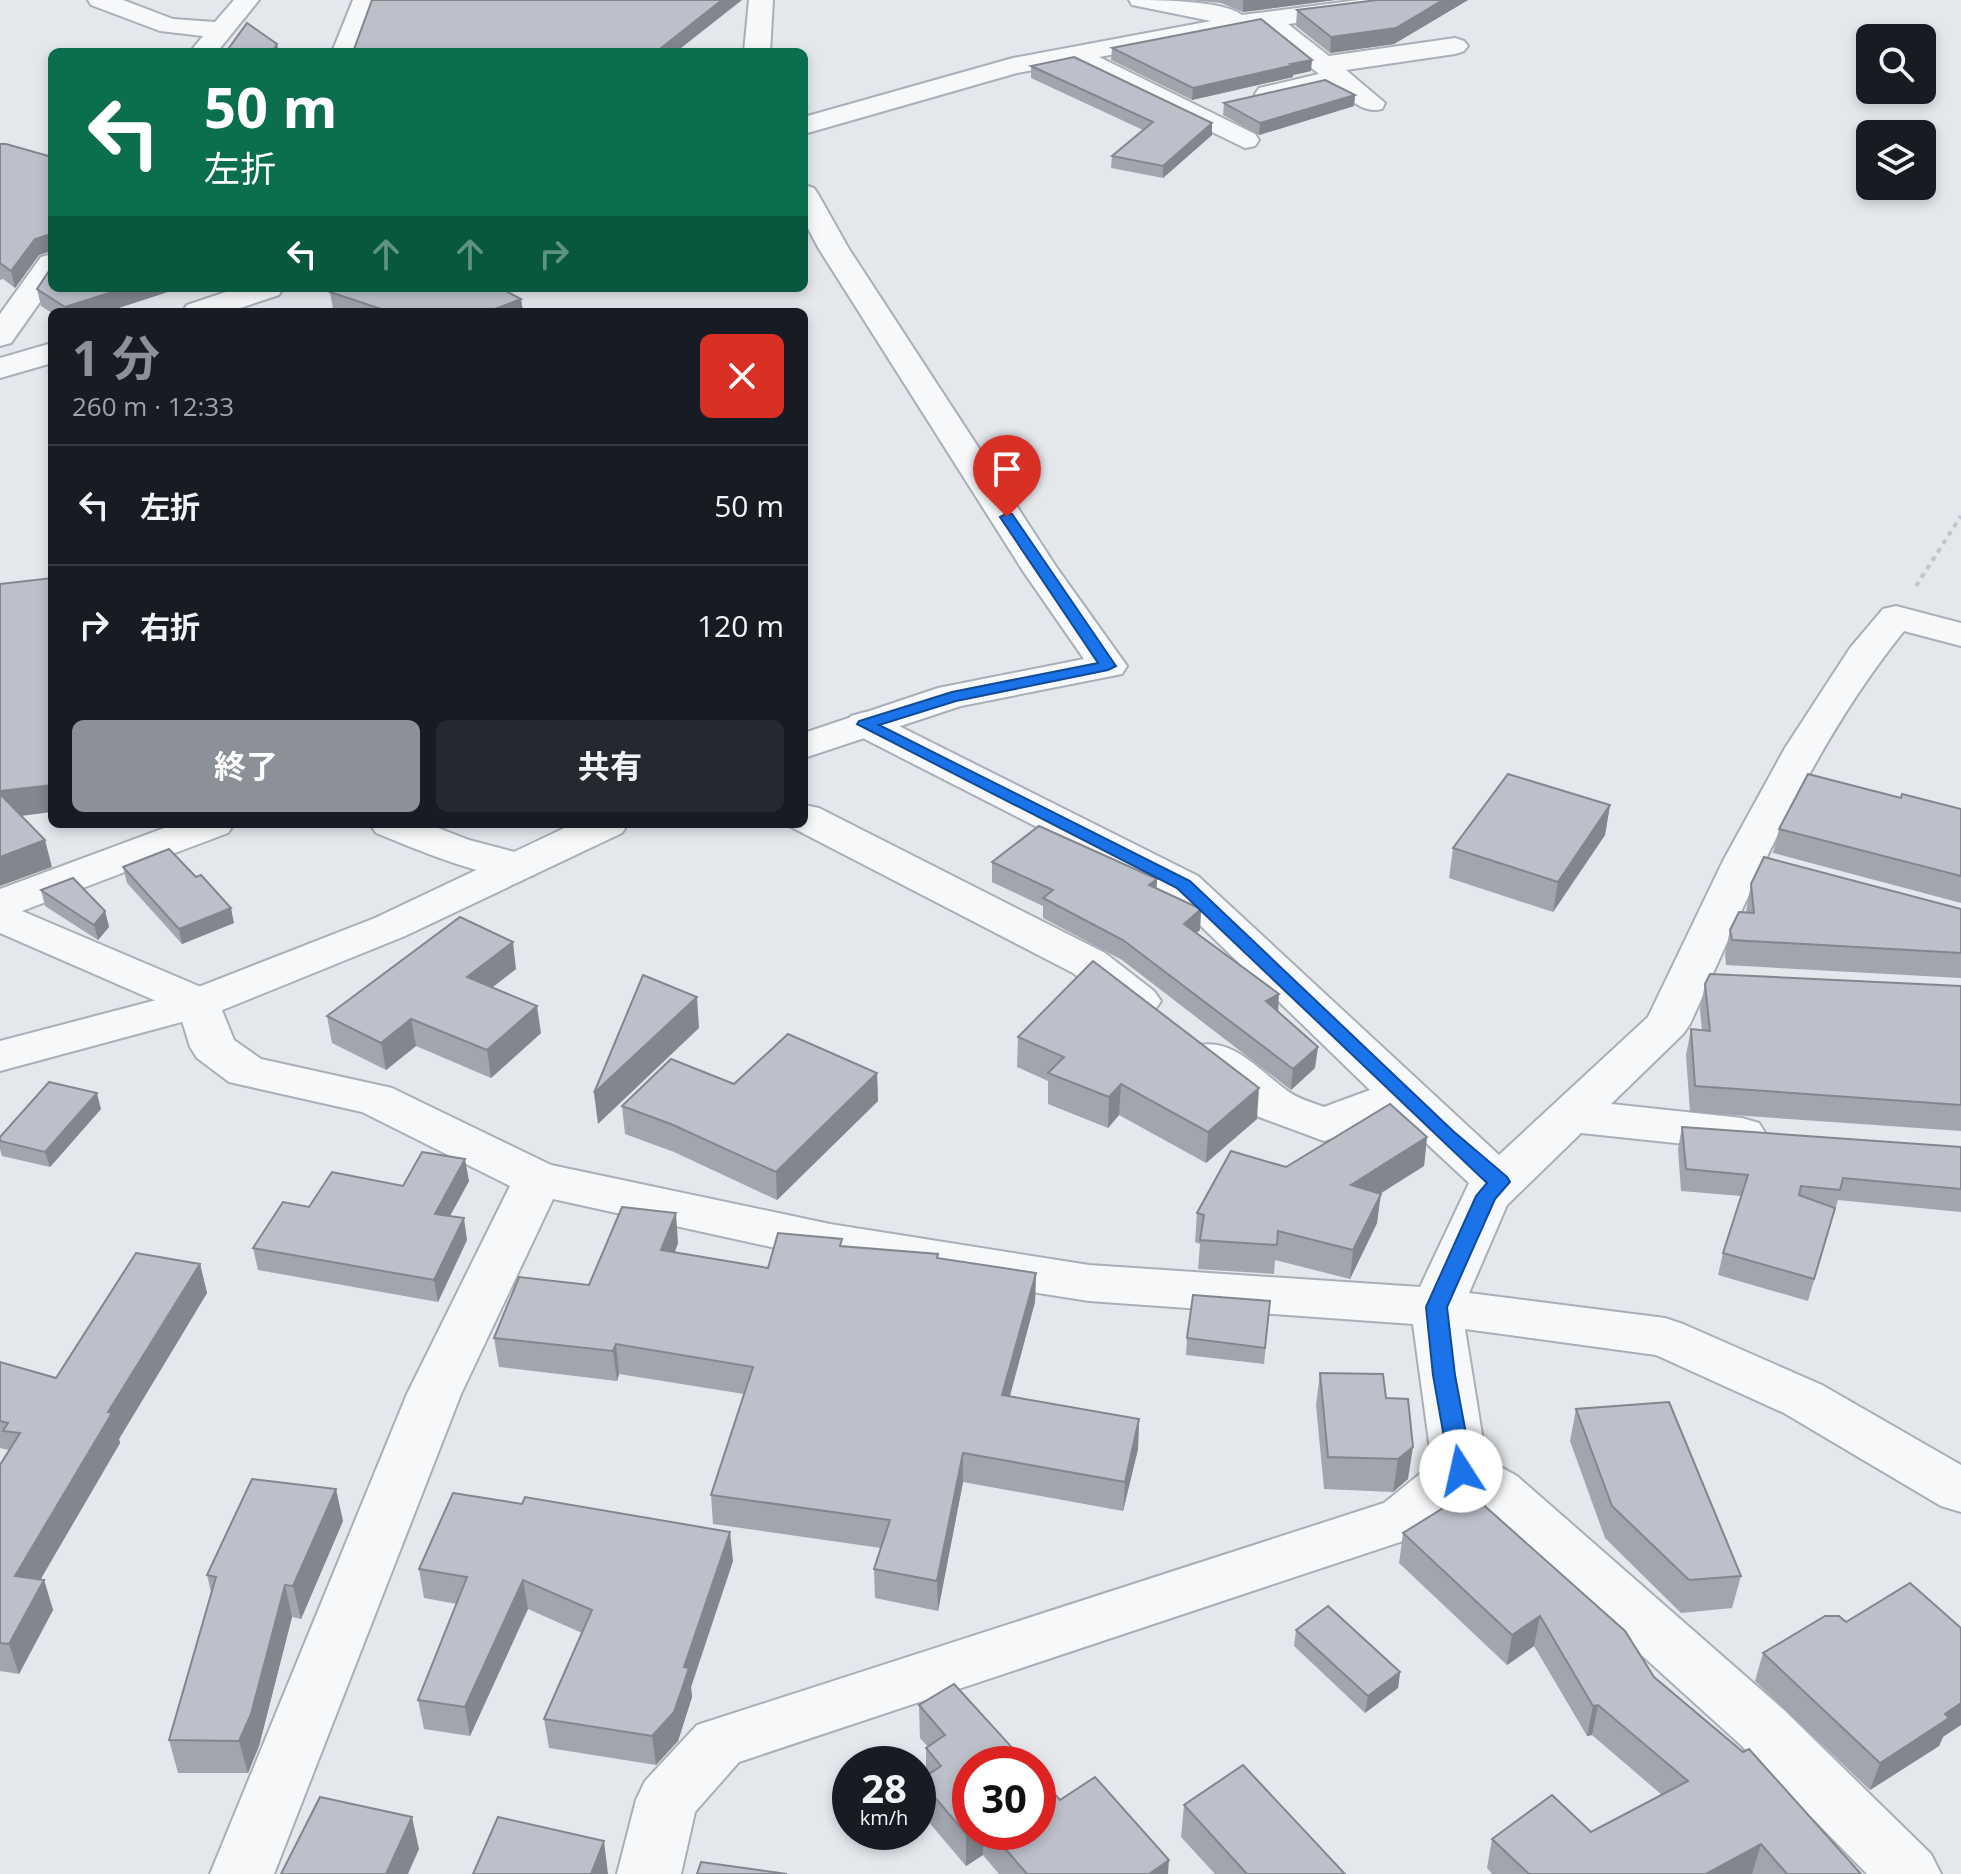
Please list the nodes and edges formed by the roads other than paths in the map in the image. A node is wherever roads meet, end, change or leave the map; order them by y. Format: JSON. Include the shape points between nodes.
{"nodes":[{"id":1,"x":100,"y":0,"type":"edge"},
{"id":2,"x":247,"y":0,"type":"edge"},
{"id":3,"x":365,"y":0,"type":"edge"},
{"id":4,"x":761,"y":0,"type":"edge"},
{"id":5,"x":1141,"y":0,"type":"edge"},
{"id":6,"x":1419,"y":0,"type":"edge"},
{"id":7,"x":1255,"y":21,"type":"junction"},
{"id":8,"x":221,"y":30,"type":"junction"},
{"id":9,"x":1455,"y":46,"type":"dead end"},
{"id":10,"x":206,"y":48,"type":"edge"},
{"id":11,"x":347,"y":48,"type":"edge"},
{"id":12,"x":757,"y":48,"type":"edge"},
{"id":13,"x":1074,"y":55,"type":"junction"},
{"id":14,"x":1332,"y":71,"type":"junction"},
{"id":15,"x":1372,"y":103,"type":"dead end"},
{"id":16,"x":1188,"y":112,"type":"junction"},
{"id":17,"x":808,"y":125,"type":"edge"},
{"id":18,"x":1245,"y":140,"type":"dead end"},
{"id":19,"x":808,"y":201,"type":"edge"},
{"id":20,"x":48,"y":269,"type":"edge"},
{"id":21,"x":256,"y":292,"type":"edge"},
{"id":22,"x":210,"y":308,"type":"edge"},
{"id":23,"x":0,"y":336,"type":"edge"},
{"id":24,"x":48,"y":354,"type":"edge"},
{"id":25,"x":0,"y":368,"type":"edge"},
{"id":26,"x":1961,"y":635,"type":"edge"},
{"id":27,"x":865,"y":724,"type":"junction"},
{"id":28,"x":808,"y":745,"type":"edge"},
{"id":29,"x":808,"y":819,"type":"edge"},
{"id":30,"x":202,"y":828,"type":"edge"},
{"id":31,"x":401,"y":828,"type":"edge"},
{"id":32,"x":599,"y":828,"type":"edge"},
{"id":33,"x":1744,"y":861,"type":"junction"},
{"id":34,"x":519,"y":866,"type":"junction"},
{"id":35,"x":1787,"y":873,"type":"edge"},
{"id":36,"x":0,"y":904,"type":"edge"},
{"id":37,"x":0,"y":917,"type":"edge"},
{"id":38,"x":1688,"y":979,"type":"junction"},
{"id":39,"x":1733,"y":982,"type":"edge"},
{"id":40,"x":199,"y":1003,"type":"junction"},
{"id":41,"x":0,"y":1056,"type":"edge"},
{"id":42,"x":1404,"y":1095,"type":"junction"},
{"id":43,"x":1570,"y":1116,"type":"junction"},
{"id":44,"x":1779,"y":1137,"type":"edge"},
{"id":45,"x":538,"y":1179,"type":"junction"},
{"id":46,"x":1499,"y":1182,"type":"junction"},
{"id":47,"x":1437,"y":1307,"type":"junction"},
{"id":48,"x":1461,"y":1471,"type":"junction"},
{"id":49,"x":1961,"y":1491,"type":"edge"},
{"id":50,"x":242,"y":1874,"type":"edge"},
{"id":51,"x":649,"y":1874,"type":"edge"},
{"id":52,"x":1909,"y":1874,"type":"edge"}],
"edges":[{"from":1,"to":8,"type":"street","via":[[169,26]]},
{"from":2,"to":8,"type":"street"},
{"from":3,"to":11,"type":"street"},
{"from":4,"to":12,"type":"street"},
{"from":5,"to":7,"type":"street"},
{"from":6,"to":7,"type":"street"},
{"from":7,"to":13,"type":"street"},
{"from":7,"to":14,"type":"street"},
{"from":8,"to":10,"type":"street"},
{"from":9,"to":14,"type":"street"},
{"from":13,"to":16,"type":"street"},
{"from":13,"to":17,"type":"street","via":[[1013,66]]},
{"from":14,"to":15,"type":"street"},
{"from":14,"to":16,"type":"street"},
{"from":16,"to":18,"type":"street"},
{"from":19,"to":27,"type":"street","via":[[1041,571],[1108,666],[965,693]]},
{"from":20,"to":23,"type":"street"},
{"from":21,"to":22,"type":"street"},
{"from":24,"to":25,"type":"street"},
{"from":26,"to":33,"type":"street","via":[[1896,617],[1864,656],[1805,748]]},
{"from":27,"to":28,"type":"street"},
{"from":27,"to":42,"type":"street","via":[[1183,885]]},
{"from":29,"to":42,"type":"street","via":[[1089,963],[1276,1106],[1324,1125]]},
{"from":30,"to":36,"type":"street"},
{"from":31,"to":34,"type":"street"},
{"from":32,"to":34,"type":"street"},
{"from":33,"to":35,"type":"street"},
{"from":33,"to":38,"type":"street"},
{"from":34,"to":40,"type":"street","via":[[390,927]]},
{"from":37,"to":40,"type":"street"},
{"from":38,"to":39,"type":"street"},
{"from":38,"to":43,"type":"street","via":[[1667,1024]]},
{"from":40,"to":41,"type":"street"},
{"from":40,"to":45,"type":"street","via":[[213,1047],[246,1071],[375,1099]]},
{"from":42,"to":46,"type":"street"},
{"from":43,"to":44,"type":"street"},
{"from":43,"to":46,"type":"street"},
{"from":45,"to":47,"type":"street","via":[[830,1242],[1089,1283]]},
{"from":45,"to":50,"type":"street","via":[[434,1394]]},
{"from":46,"to":47,"type":"street","via":[[1486,1196]]},
{"from":47,"to":48,"type":"street"},
{"from":47,"to":49,"type":"street","via":[[1665,1337],[1803,1399]]},
{"from":48,"to":51,"type":"street","via":[[1404,1519],[718,1743],[667,1800]]},
{"from":48,"to":52,"type":"street","via":[[1497,1491],[1752,1718]]}]}
